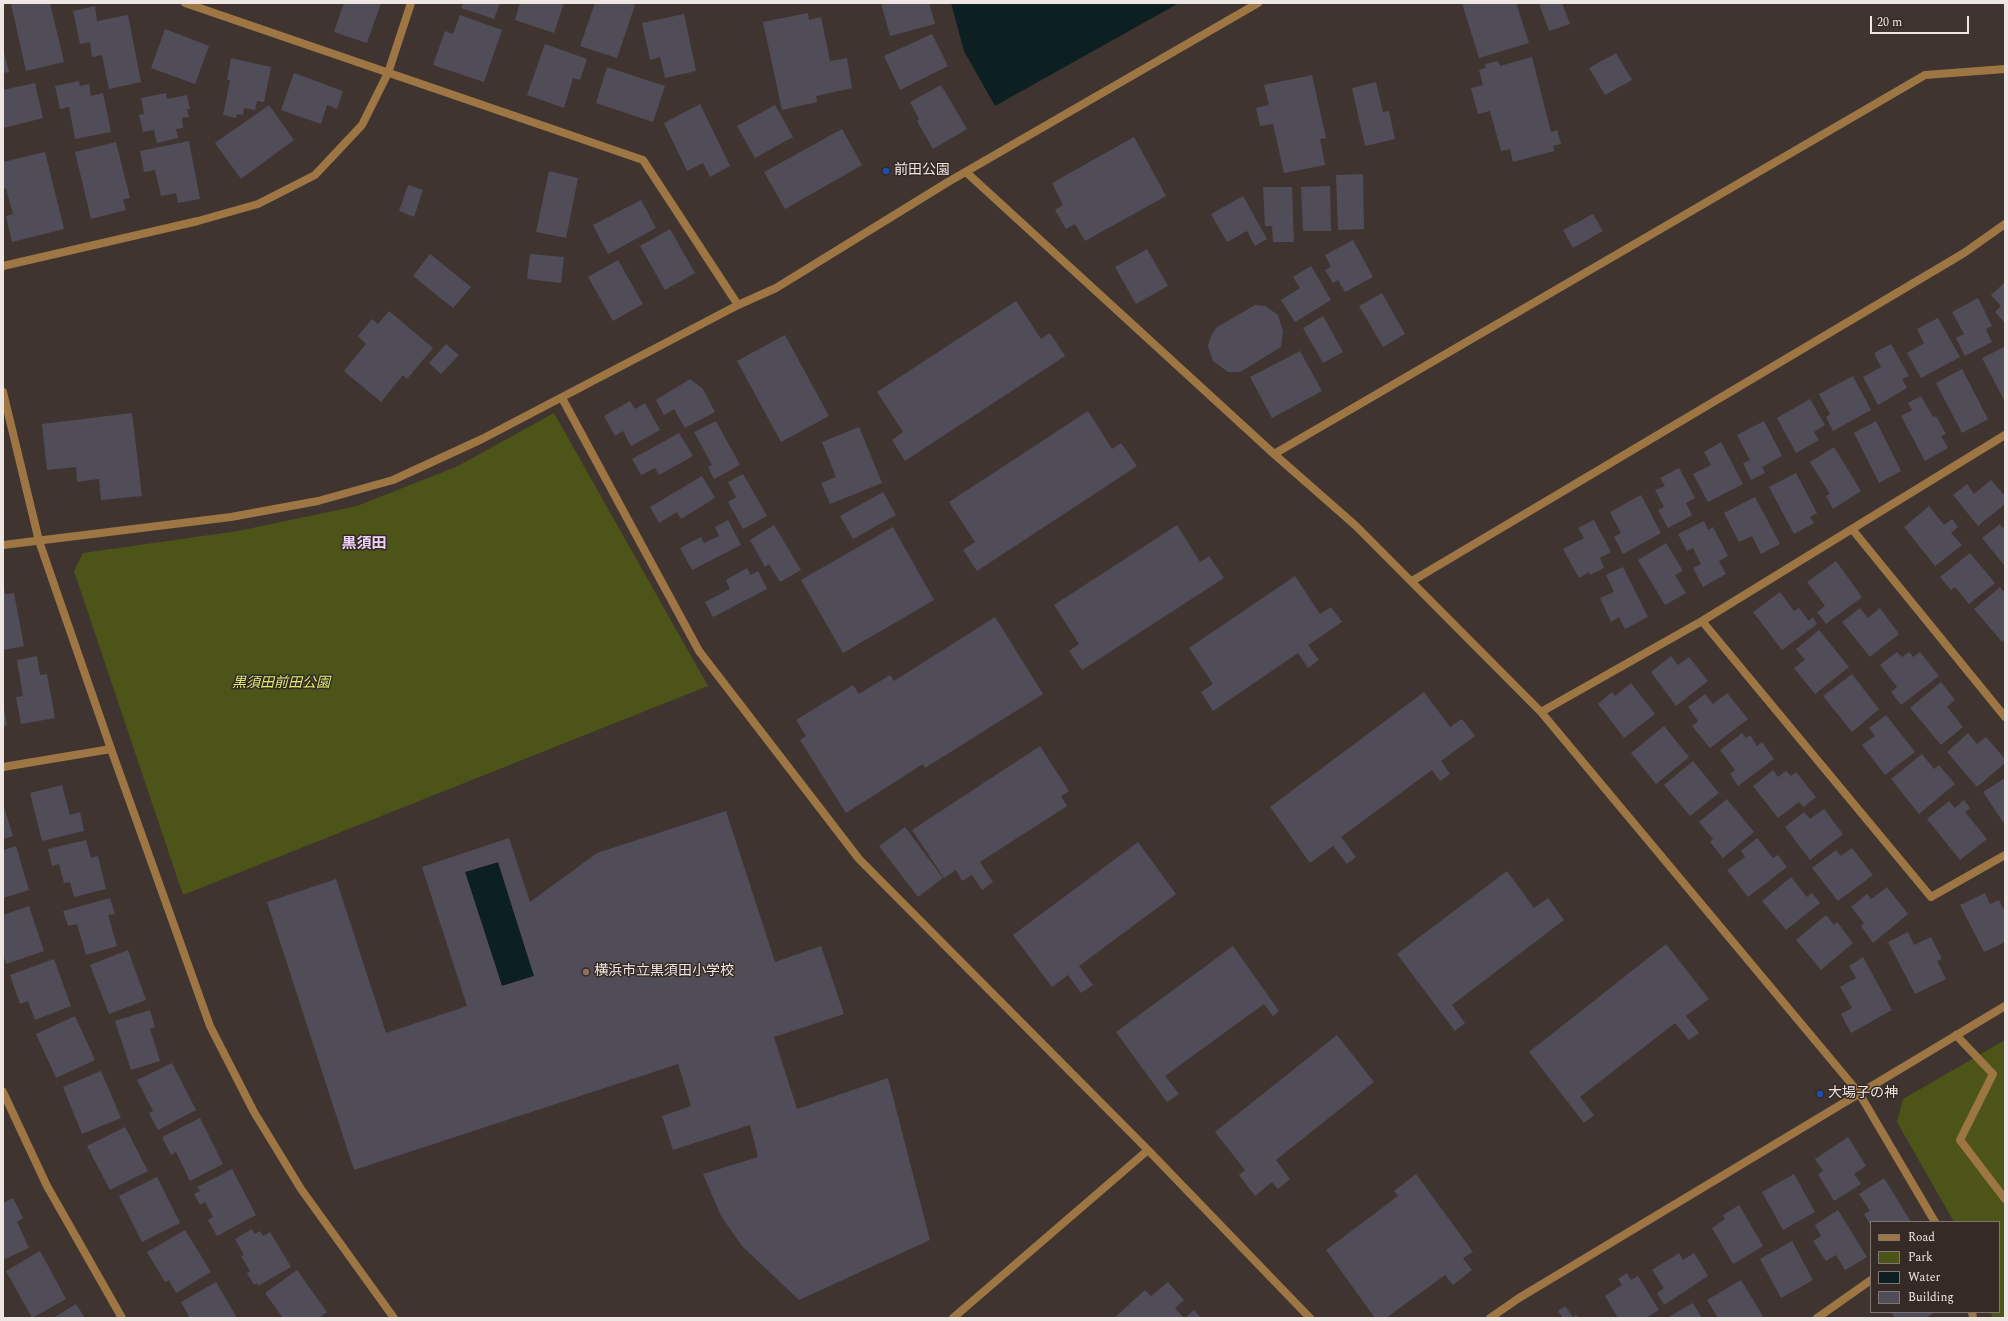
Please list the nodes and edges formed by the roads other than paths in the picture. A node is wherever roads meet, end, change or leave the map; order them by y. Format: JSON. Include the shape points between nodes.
{"nodes":[{"id":1,"x":185,"y":3,"type":"edge"},
{"id":2,"x":411,"y":3,"type":"edge"},
{"id":3,"x":1258,"y":3,"type":"edge"},
{"id":4,"x":2005,"y":68,"type":"edge"},
{"id":5,"x":388,"y":73,"type":"junction"},
{"id":6,"x":966,"y":172,"type":"junction"},
{"id":7,"x":2005,"y":224,"type":"edge"},
{"id":8,"x":3,"y":266,"type":"edge"},
{"id":9,"x":738,"y":305,"type":"junction"},
{"id":10,"x":3,"y":392,"type":"edge"},
{"id":11,"x":562,"y":398,"type":"junction"},
{"id":12,"x":2004,"y":436,"type":"edge"},
{"id":13,"x":1274,"y":454,"type":"junction"},
{"id":14,"x":1852,"y":529,"type":"junction"},
{"id":15,"x":39,"y":541,"type":"junction"},
{"id":16,"x":3,"y":545,"type":"edge"},
{"id":17,"x":1412,"y":581,"type":"junction"},
{"id":18,"x":1702,"y":621,"type":"junction"},
{"id":19,"x":1541,"y":712,"type":"junction"},
{"id":20,"x":2005,"y":717,"type":"edge"},
{"id":21,"x":111,"y":749,"type":"junction"},
{"id":22,"x":3,"y":767,"type":"edge"},
{"id":23,"x":2005,"y":855,"type":"edge"},
{"id":24,"x":2005,"y":1006,"type":"edge"},
{"id":25,"x":1956,"y":1035,"type":"junction"},
{"id":26,"x":3,"y":1092,"type":"edge"},
{"id":27,"x":1859,"y":1093,"type":"junction"},
{"id":28,"x":1148,"y":1150,"type":"junction"},
{"id":29,"x":2005,"y":1199,"type":"edge"},
{"id":30,"x":1934,"y":1221,"type":"edge"},
{"id":31,"x":1870,"y":1281,"type":"edge"},
{"id":32,"x":122,"y":1318,"type":"edge"},
{"id":33,"x":394,"y":1318,"type":"edge"},
{"id":34,"x":953,"y":1318,"type":"edge"},
{"id":35,"x":1310,"y":1318,"type":"edge"},
{"id":36,"x":1490,"y":1318,"type":"edge"},
{"id":37,"x":1817,"y":1318,"type":"edge"}],
"edges":[{"from":1,"to":5,"type":"street"},
{"from":2,"to":5,"type":"street"},
{"from":3,"to":6,"type":"street"},
{"from":4,"to":13,"type":"street","via":[[1925,74]]},
{"from":5,"to":8,"type":"street","via":[[362,125],[315,175],[258,204],[198,221]]},
{"from":5,"to":9,"type":"street","via":[[643,160]]},
{"from":6,"to":9,"type":"street","via":[[776,288]]},
{"from":6,"to":13,"type":"street"},
{"from":7,"to":17,"type":"street","via":[[1964,253]]},
{"from":9,"to":11,"type":"street"},
{"from":10,"to":15,"type":"street"},
{"from":11,"to":15,"type":"street","via":[[393,480],[318,501],[231,517]]},
{"from":11,"to":28,"type":"street","via":[[699,651],[859,859]]},
{"from":12,"to":14,"type":"street"},
{"from":13,"to":17,"type":"street","via":[[1356,526]]},
{"from":14,"to":18,"type":"street"},
{"from":14,"to":20,"type":"street"},
{"from":15,"to":16,"type":"street"},
{"from":15,"to":21,"type":"street"},
{"from":17,"to":19,"type":"street"},
{"from":18,"to":19,"type":"street"},
{"from":18,"to":23,"type":"street","via":[[1931,897]]},
{"from":19,"to":27,"type":"street"},
{"from":21,"to":22,"type":"street"},
{"from":21,"to":33,"type":"street","via":[[210,1026],[254,1112],[301,1189]]},
{"from":24,"to":25,"type":"street"},
{"from":25,"to":27,"type":"street"},
{"from":25,"to":29,"type":"street","via":[[1994,1074],[1960,1140]]},
{"from":26,"to":32,"type":"street","via":[[47,1186]]},
{"from":27,"to":30,"type":"street"},
{"from":27,"to":36,"type":"street"},
{"from":28,"to":34,"type":"street"},
{"from":28,"to":35,"type":"street"},
{"from":31,"to":37,"type":"street"}]}
